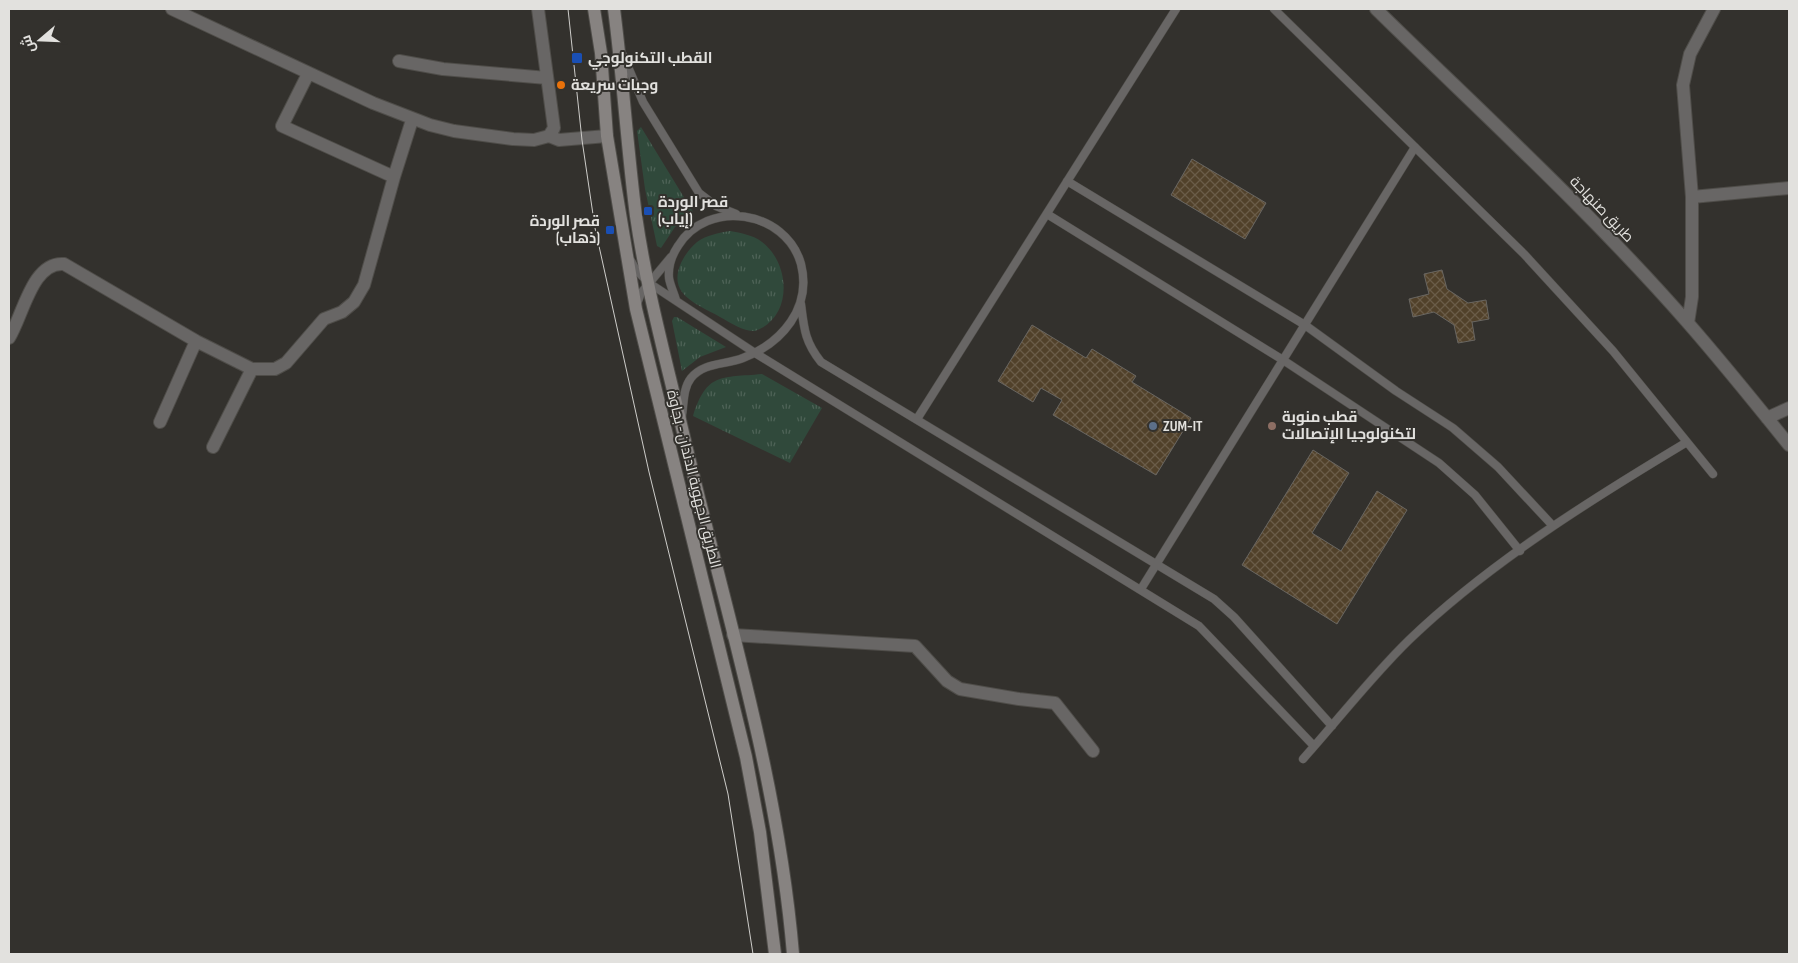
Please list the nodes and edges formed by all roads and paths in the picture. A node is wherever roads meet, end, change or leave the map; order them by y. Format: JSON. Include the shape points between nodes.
{"nodes":[{"id":1,"x":172,"y":9,"type":"edge"},
{"id":2,"x":538,"y":9,"type":"edge"},
{"id":3,"x":594,"y":9,"type":"edge"},
{"id":4,"x":614,"y":9,"type":"edge"},
{"id":5,"x":1176,"y":9,"type":"edge"},
{"id":6,"x":1274,"y":9,"type":"edge"},
{"id":7,"x":1376,"y":9,"type":"edge"},
{"id":8,"x":1714,"y":9,"type":"edge"},
{"id":9,"x":619,"y":47,"type":"junction"},
{"id":10,"x":399,"y":61,"type":"dead end"},
{"id":11,"x":308,"y":74,"type":"junction"},
{"id":12,"x":547,"y":78,"type":"junction"},
{"id":13,"x":412,"y":120,"type":"junction"},
{"id":14,"x":627,"y":135,"type":"junction"},
{"id":15,"x":549,"y":136,"type":"junction"},
{"id":16,"x":607,"y":136,"type":"junction"},
{"id":17,"x":1415,"y":147,"type":"junction"},
{"id":18,"x":394,"y":177,"type":"junction"},
{"id":19,"x":1068,"y":181,"type":"junction"},
{"id":20,"x":1789,"y":188,"type":"edge"},
{"id":21,"x":1692,"y":198,"type":"junction"},
{"id":22,"x":738,"y":214,"type":"junction"},
{"id":23,"x":1047,"y":214,"type":"junction"},
{"id":24,"x":624,"y":248,"type":"junction"},
{"id":25,"x":671,"y":257,"type":"junction"},
{"id":26,"x":649,"y":283,"type":"junction"},
{"id":27,"x":676,"y":300,"type":"junction"},
{"id":28,"x":801,"y":304,"type":"junction"},
{"id":29,"x":636,"y":309,"type":"junction"},
{"id":30,"x":1688,"y":322,"type":"junction"},
{"id":31,"x":1305,"y":324,"type":"junction"},
{"id":32,"x":9,"y":338,"type":"edge"},
{"id":33,"x":196,"y":341,"type":"junction"},
{"id":34,"x":755,"y":353,"type":"junction"},
{"id":35,"x":1283,"y":360,"type":"junction"},
{"id":36,"x":252,"y":369,"type":"junction"},
{"id":37,"x":1789,"y":408,"type":"edge"},
{"id":38,"x":1767,"y":418,"type":"junction"},
{"id":39,"x":917,"y":419,"type":"junction"},
{"id":40,"x":160,"y":422,"type":"dead end"},
{"id":41,"x":681,"y":424,"type":"junction"},
{"id":42,"x":1687,"y":442,"type":"junction"},
{"id":43,"x":1789,"y":445,"type":"edge"},
{"id":44,"x":214,"y":447,"type":"dead end"},
{"id":45,"x":1713,"y":474,"type":"dead end"},
{"id":46,"x":1553,"y":526,"type":"junction"},
{"id":47,"x":1520,"y":551,"type":"junction"},
{"id":48,"x":1156,"y":564,"type":"junction"},
{"id":49,"x":1141,"y":589,"type":"junction"},
{"id":50,"x":733,"y":635,"type":"junction"},
{"id":51,"x":1332,"y":726,"type":"junction"},
{"id":52,"x":1314,"y":746,"type":"junction"},
{"id":53,"x":1093,"y":751,"type":"dead end"},
{"id":54,"x":1303,"y":759,"type":"dead end"},
{"id":55,"x":775,"y":954,"type":"edge"},
{"id":56,"x":793,"y":954,"type":"edge"}],
"edges":[{"from":1,"to":11,"type":"street"},
{"from":2,"to":12,"type":"street"},
{"from":3,"to":16,"type":"main road","name":"الطريق الجهوية الدندان - بجاوة"},
{"from":4,"to":9,"type":"main road","name":"الطريق الجهوية الدندان - بجاوة"},
{"from":5,"to":19,"type":"lane"},
{"from":6,"to":17,"type":"lane"},
{"from":7,"to":30,"type":"street","name":"طريق صنهاجة","via":[[1535,164]]},
{"from":8,"to":21,"type":"street","via":[[1690,54],[1683,85]]},
{"from":9,"to":14,"type":"main road","name":"الطريق الجهوية الدندان - بجاوة"},
{"from":9,"to":22,"type":"lane","via":[[642,102],[699,194],[716,206]]},
{"from":10,"to":12,"type":"street"},
{"from":11,"to":13,"type":"street"},
{"from":11,"to":18,"type":"street","via":[[282,126]]},
{"from":12,"to":15,"type":"street","via":[[554,128]]},
{"from":13,"to":15,"type":"street","via":[[454,131],[513,139],[534,140]]},
{"from":13,"to":18,"type":"street"},
{"from":14,"to":16,"type":"main road"},
{"from":14,"to":26,"type":"main road","name":"الطريق الجهوية الدندان - بجاوة","via":[[636,218]]},
{"from":15,"to":16,"type":"street","via":[[559,140]]},
{"from":16,"to":24,"type":"main road","name":"الطريق الجهوية الدندان - بجاوة"},
{"from":17,"to":31,"type":"lane"},
{"from":17,"to":42,"type":"lane","via":[[1524,254],[1613,351]]},
{"from":18,"to":36,"type":"street","via":[[364,285],[354,302],[342,312],[324,319],[286,364],[275,370]]},
{"from":19,"to":23,"type":"lane"},
{"from":19,"to":31,"type":"lane"},
{"from":20,"to":21,"type":"street"},
{"from":21,"to":30,"type":"street","via":[[1692,297]]},
{"from":22,"to":25,"type":"lane","via":[[716,217],[697,225],[682,239]]},
{"from":22,"to":28,"type":"lane","via":[[758,219],[776,229],[791,244],[800,263],[804,283]]},
{"from":23,"to":35,"type":"lane"},
{"from":23,"to":39,"type":"lane"},
{"from":24,"to":26,"type":"lane","via":[[636,270]]},
{"from":24,"to":29,"type":"main road","name":"الطريق الجهوية الدندان - بجاوة"},
{"from":25,"to":26,"type":"lane"},
{"from":25,"to":27,"type":"lane","via":[[669,278]]},
{"from":26,"to":27,"type":"lane"},
{"from":26,"to":29,"type":"lane","via":[[641,293]]},
{"from":26,"to":41,"type":"main road","name":"الطريق الجهوية الدندان - بجاوة"},
{"from":27,"to":34,"type":"lane"},
{"from":28,"to":34,"type":"lane","via":[[792,322],[778,338]]},
{"from":28,"to":39,"type":"lane","via":[[804,334],[821,362]]},
{"from":29,"to":55,"type":"main road","name":"الطريق الجهوية الدندان - بجاوة","via":[[746,757],[760,832]]},
{"from":30,"to":38,"type":"street","name":"طريق صنهاجة"},
{"from":31,"to":35,"type":"lane"},
{"from":31,"to":46,"type":"lane","via":[[1453,428],[1498,467]]},
{"from":32,"to":33,"type":"street","via":[[35,282],[56,263],[64,264]]},
{"from":33,"to":36,"type":"street"},
{"from":33,"to":40,"type":"street"},
{"from":34,"to":41,"type":"lane","via":[[709,366],[691,379],[685,390]]},
{"from":34,"to":49,"type":"lane"},
{"from":35,"to":47,"type":"lane","via":[[1439,463],[1475,495]]},
{"from":35,"to":48,"type":"lane"},
{"from":36,"to":44,"type":"street"},
{"from":37,"to":38,"type":"street"},
{"from":38,"to":43,"type":"street","name":"طريق صنهاجة"},
{"from":39,"to":48,"type":"lane"},
{"from":41,"to":50,"type":"main road","name":"الطريق الجهوية الدندان - بجاوة"},
{"from":42,"to":45,"type":"lane"},
{"from":42,"to":46,"type":"lane"},
{"from":46,"to":47,"type":"lane"},
{"from":47,"to":51,"type":"lane","via":[[1408,641]]},
{"from":48,"to":49,"type":"lane"},
{"from":48,"to":51,"type":"lane","via":[[1234,616]]},
{"from":49,"to":52,"type":"lane","via":[[1199,626]]},
{"from":50,"to":53,"type":"street","via":[[915,646],[947,681],[960,688],[1055,703]]},
{"from":50,"to":56,"type":"main road","name":"الطريق الجهوية الدندان - بجاوة","via":[[777,829],[790,910]]},
{"from":51,"to":52,"type":"lane"},
{"from":52,"to":54,"type":"lane"}]}
